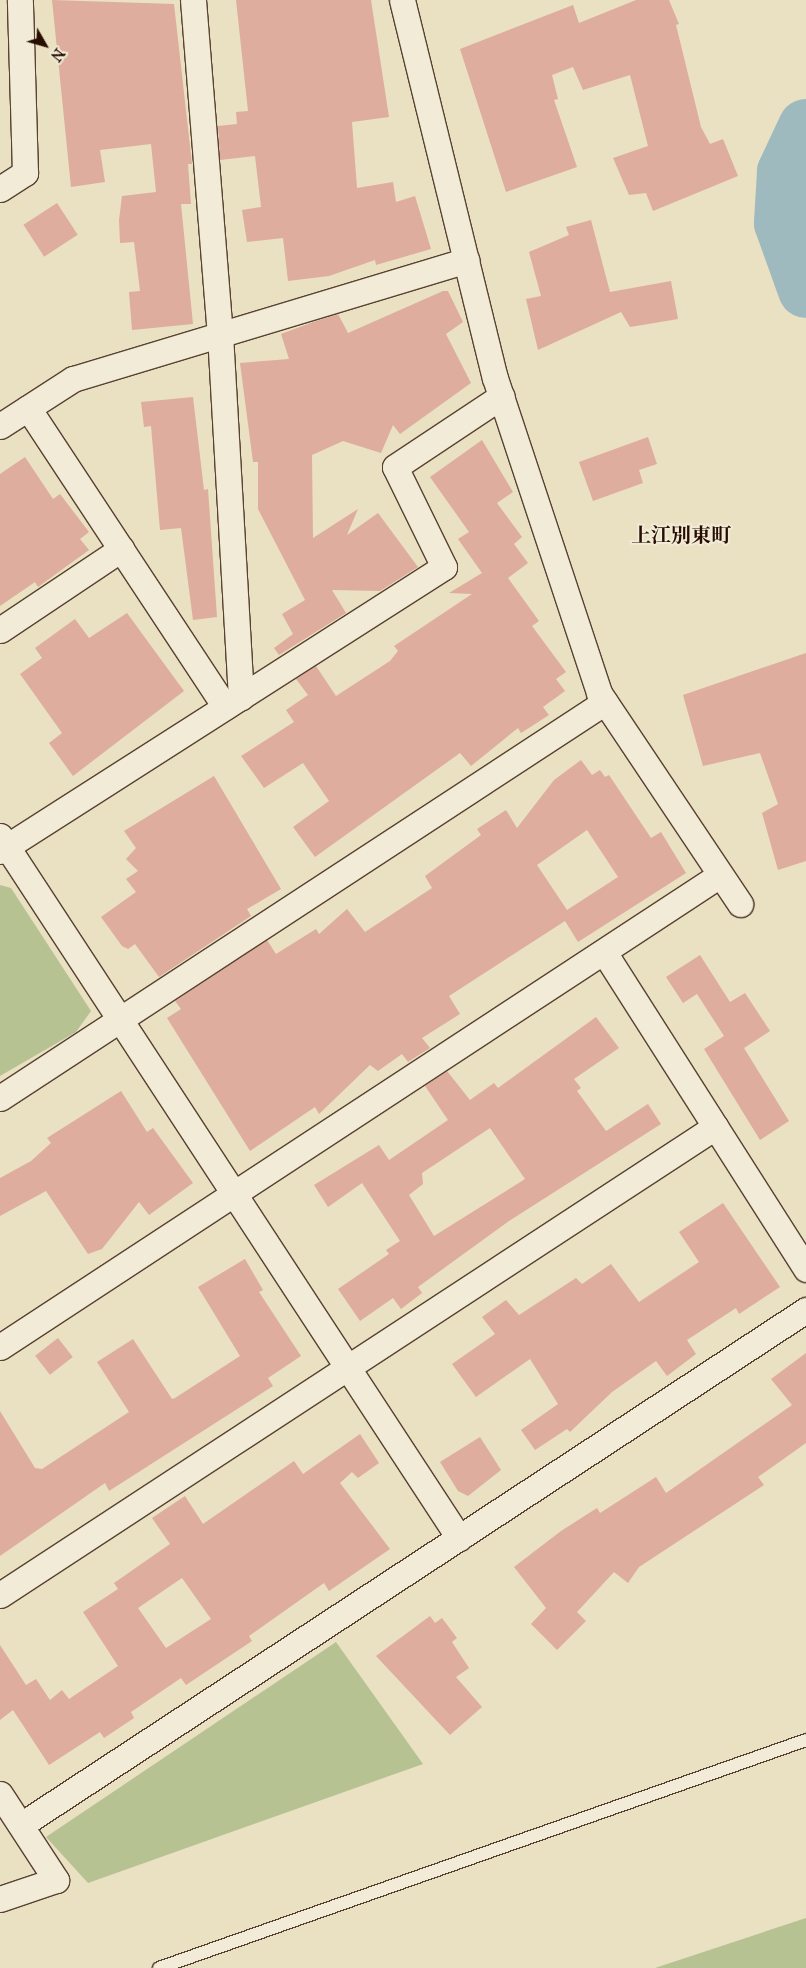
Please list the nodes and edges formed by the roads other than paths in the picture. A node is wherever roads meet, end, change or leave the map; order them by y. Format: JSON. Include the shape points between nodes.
{"nodes":[{"id":1,"x":20,"y":0,"type":"edge"},
{"id":2,"x":193,"y":0,"type":"edge"},
{"id":3,"x":402,"y":0,"type":"edge"},
{"id":4,"x":0,"y":189,"type":"edge"},
{"id":5,"x":466,"y":260,"type":"junction"},
{"id":6,"x":220,"y":334,"type":"junction"},
{"id":7,"x":502,"y":396,"type":"junction"},
{"id":8,"x":28,"y":408,"type":"junction"},
{"id":9,"x":0,"y":426,"type":"edge"},
{"id":10,"x":121,"y":549,"type":"junction"},
{"id":11,"x":0,"y":630,"type":"edge"},
{"id":12,"x":233,"y":702,"type":"junction"},
{"id":13,"x":605,"y":702,"type":"junction"},
{"id":14,"x":2,"y":845,"type":"edge"},
{"id":15,"x":720,"y":875,"type":"junction"},
{"id":16,"x":740,"y":904,"type":"dead end"},
{"id":17,"x":604,"y":952,"type":"junction"},
{"id":18,"x":120,"y":1020,"type":"junction"},
{"id":19,"x":0,"y":1098,"type":"edge"},
{"id":20,"x":715,"y":1127,"type":"junction"},
{"id":21,"x":234,"y":1194,"type":"junction"},
{"id":22,"x":806,"y":1269,"type":"edge"},
{"id":23,"x":806,"y":1310,"type":"edge"},
{"id":24,"x":0,"y":1347,"type":"edge"},
{"id":25,"x":347,"y":1368,"type":"junction"},
{"id":26,"x":459,"y":1538,"type":"junction"},
{"id":27,"x":0,"y":1595,"type":"edge"},
{"id":28,"x":806,"y":1740,"type":"edge"},
{"id":29,"x":0,"y":1794,"type":"edge"},
{"id":30,"x":21,"y":1825,"type":"junction"},
{"id":31,"x":0,"y":1899,"type":"edge"},
{"id":32,"x":159,"y":1968,"type":"edge"}],
"edges":[{"from":1,"to":4,"type":"street","via":[[25,173]]},
{"from":2,"to":6,"type":"street"},
{"from":3,"to":5,"type":"street"},
{"from":5,"to":6,"type":"street"},
{"from":5,"to":7,"type":"street"},
{"from":6,"to":8,"type":"street","via":[[73,378]]},
{"from":6,"to":12,"type":"street"},
{"from":7,"to":12,"type":"street","via":[[395,467],[444,567]]},
{"from":7,"to":13,"type":"street"},
{"from":8,"to":9,"type":"street"},
{"from":8,"to":10,"type":"street"},
{"from":10,"to":11,"type":"street"},
{"from":10,"to":12,"type":"street"},
{"from":12,"to":14,"type":"street"},
{"from":13,"to":15,"type":"street"},
{"from":13,"to":18,"type":"street"},
{"from":14,"to":18,"type":"street"},
{"from":15,"to":16,"type":"street"},
{"from":15,"to":17,"type":"street"},
{"from":17,"to":20,"type":"street"},
{"from":17,"to":21,"type":"street"},
{"from":18,"to":19,"type":"street"},
{"from":18,"to":21,"type":"street"},
{"from":20,"to":22,"type":"street"},
{"from":20,"to":25,"type":"street"},
{"from":21,"to":24,"type":"street"},
{"from":21,"to":25,"type":"street"},
{"from":23,"to":26,"type":"street"},
{"from":25,"to":26,"type":"street"},
{"from":25,"to":27,"type":"street"},
{"from":26,"to":30,"type":"street"},
{"from":28,"to":32,"type":"lane"},
{"from":29,"to":30,"type":"street"},
{"from":30,"to":31,"type":"street","via":[[56,1880]]}]}
